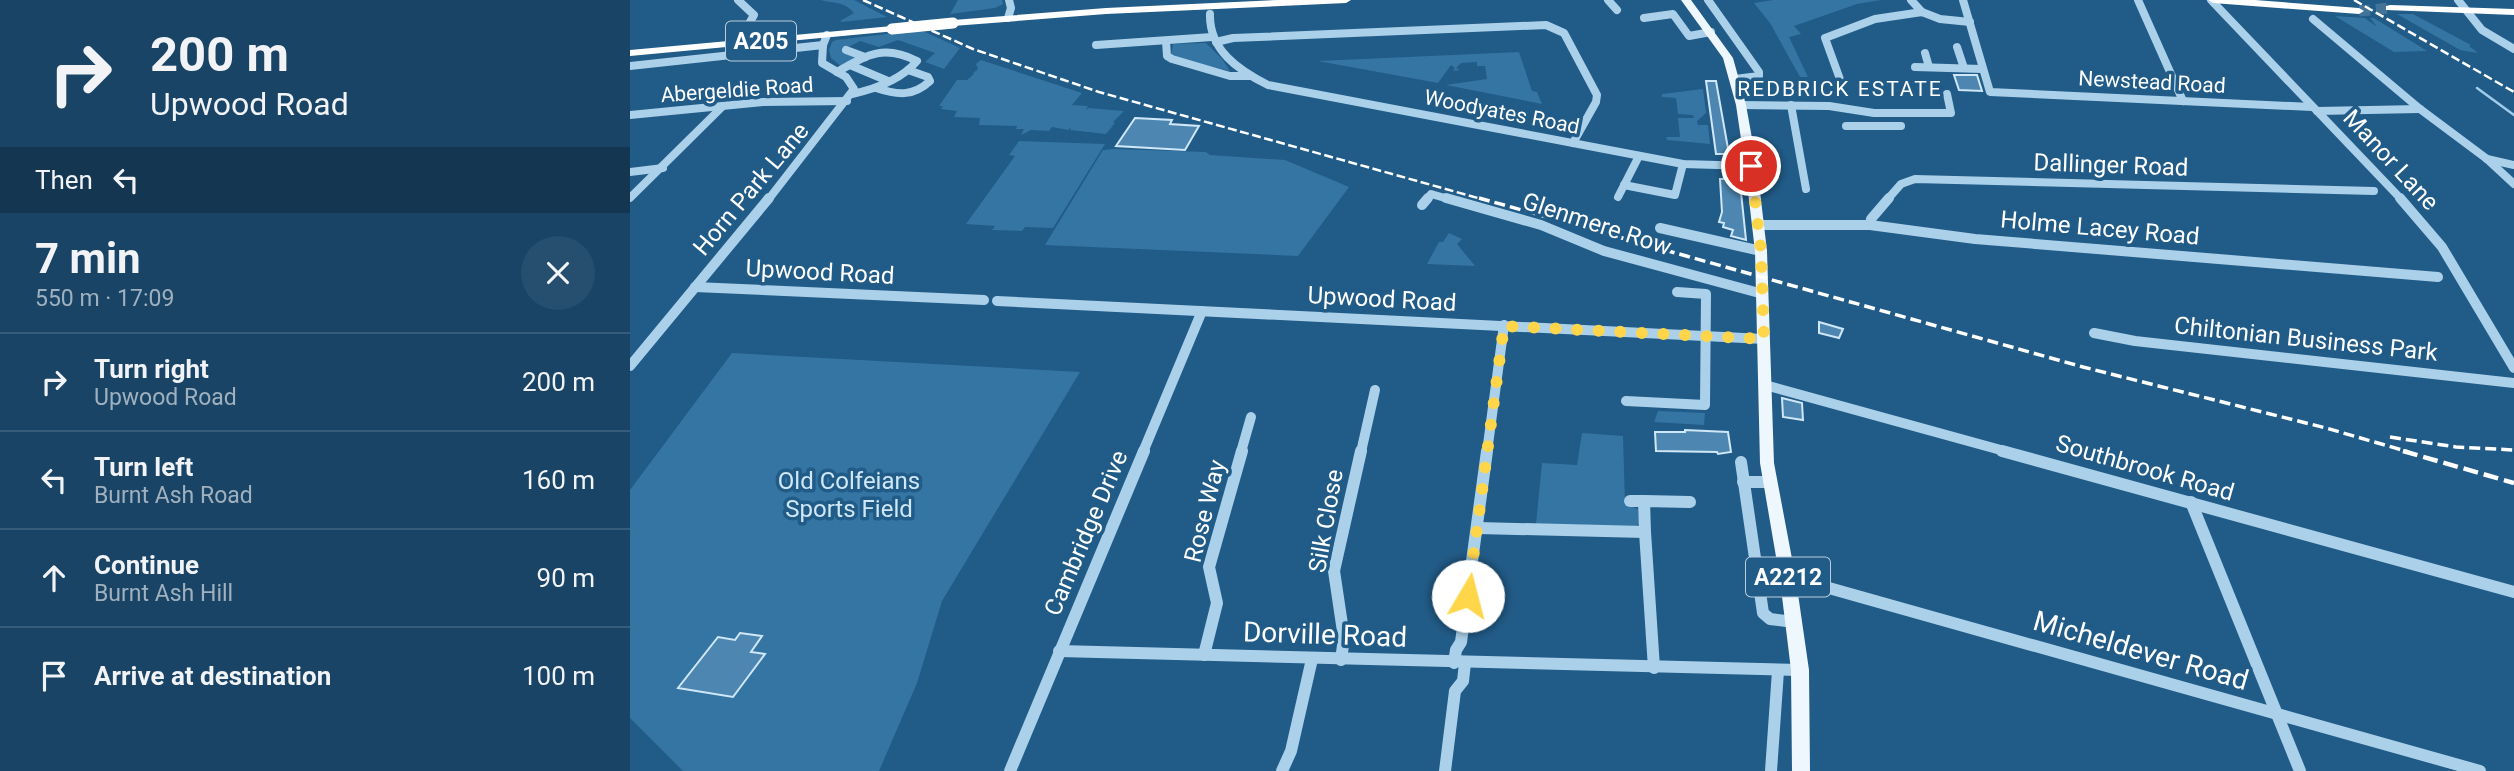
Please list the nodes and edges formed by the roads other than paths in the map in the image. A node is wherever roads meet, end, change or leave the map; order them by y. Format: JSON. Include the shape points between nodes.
{"nodes":[{"id":1,"x":738,"y":0,"type":"edge"},
{"id":2,"x":1175,"y":0,"type":"edge"},
{"id":3,"x":1346,"y":0,"type":"edge"},
{"id":4,"x":1608,"y":0,"type":"edge"},
{"id":5,"x":1686,"y":0,"type":"edge"},
{"id":6,"x":1708,"y":0,"type":"edge"},
{"id":7,"x":1911,"y":0,"type":"edge"},
{"id":8,"x":1963,"y":0,"type":"edge"},
{"id":9,"x":2138,"y":0,"type":"edge"},
{"id":10,"x":2212,"y":0,"type":"edge"},
{"id":11,"x":2460,"y":5,"type":"edge"},
{"id":12,"x":2390,"y":8,"type":"tunnel mouth"},
{"id":13,"x":1009,"y":10,"type":"edge"},
{"id":14,"x":1617,"y":10,"type":"dead end"},
{"id":15,"x":2359,"y":11,"type":"tunnel mouth"},
{"id":16,"x":1922,"y":12,"type":"junction"},
{"id":17,"x":2514,"y":12,"type":"edge"},
{"id":18,"x":1210,"y":14,"type":"dead end"},
{"id":19,"x":1644,"y":18,"type":"dead end"},
{"id":20,"x":2313,"y":19,"type":"dead end"},
{"id":21,"x":1970,"y":22,"type":"junction"},
{"id":22,"x":890,"y":27,"type":"junction"},
{"id":23,"x":1711,"y":32,"type":"junction"},
{"id":24,"x":743,"y":34,"type":"junction"},
{"id":25,"x":825,"y":40,"type":"junction"},
{"id":26,"x":1214,"y":40,"type":"junction"},
{"id":27,"x":1166,"y":41,"type":"junction"},
{"id":28,"x":1096,"y":44,"type":"dead end"},
{"id":29,"x":630,"y":45,"type":"edge"},
{"id":30,"x":1957,"y":47,"type":"dead end"},
{"id":31,"x":2514,"y":49,"type":"edge"},
{"id":32,"x":846,"y":50,"type":"dead end"},
{"id":33,"x":630,"y":53,"type":"edge"},
{"id":34,"x":1925,"y":53,"type":"dead end"},
{"id":35,"x":865,"y":57,"type":"junction"},
{"id":36,"x":630,"y":65,"type":"edge"},
{"id":37,"x":850,"y":65,"type":"junction"},
{"id":38,"x":1915,"y":67,"type":"dead end"},
{"id":39,"x":1929,"y":67,"type":"junction"},
{"id":40,"x":1964,"y":68,"type":"junction"},
{"id":41,"x":1982,"y":69,"type":"junction"},
{"id":42,"x":908,"y":70,"type":"junction"},
{"id":43,"x":837,"y":72,"type":"junction"},
{"id":44,"x":1250,"y":76,"type":"junction"},
{"id":45,"x":1735,"y":79,"type":"junction"},
{"id":46,"x":888,"y":81,"type":"junction"},
{"id":47,"x":1841,"y":82,"type":"dead end"},
{"id":48,"x":876,"y":88,"type":"junction"},
{"id":49,"x":1947,"y":94,"type":"dead end"},
{"id":50,"x":850,"y":97,"type":"junction"},
{"id":51,"x":2183,"y":101,"type":"junction"},
{"id":52,"x":1741,"y":105,"type":"junction"},
{"id":53,"x":1791,"y":105,"type":"junction"},
{"id":54,"x":723,"y":106,"type":"junction"},
{"id":55,"x":2420,"y":108,"type":"junction"},
{"id":56,"x":2315,"y":109,"type":"junction"},
{"id":57,"x":1858,"y":110,"type":"junction"},
{"id":58,"x":1951,"y":113,"type":"junction"},
{"id":59,"x":630,"y":115,"type":"edge"},
{"id":60,"x":1956,"y":125,"type":"dead end"},
{"id":61,"x":1846,"y":126,"type":"dead end"},
{"id":62,"x":1863,"y":126,"type":"junction"},
{"id":63,"x":1901,"y":126,"type":"dead end"},
{"id":64,"x":1573,"y":143,"type":"junction"},
{"id":65,"x":1639,"y":156,"type":"junction"},
{"id":66,"x":2487,"y":159,"type":"junction"},
{"id":67,"x":1683,"y":164,"type":"junction"},
{"id":68,"x":2514,"y":165,"type":"edge"},
{"id":69,"x":1751,"y":166,"type":"junction"},
{"id":70,"x":663,"y":168,"type":"junction"},
{"id":71,"x":630,"y":172,"type":"edge"},
{"id":72,"x":2514,"y":184,"type":"edge"},
{"id":73,"x":1624,"y":185,"type":"junction"},
{"id":74,"x":1806,"y":188,"type":"dead end"},
{"id":75,"x":2374,"y":191,"type":"dead end"},
{"id":76,"x":1618,"y":197,"type":"dead end"},
{"id":77,"x":630,"y":198,"type":"edge"},
{"id":78,"x":1422,"y":205,"type":"dead end"},
{"id":79,"x":1759,"y":225,"type":"junction"},
{"id":80,"x":1870,"y":225,"type":"junction"},
{"id":81,"x":1660,"y":228,"type":"dead end"},
{"id":82,"x":1761,"y":251,"type":"junction"},
{"id":83,"x":2438,"y":277,"type":"dead end"},
{"id":84,"x":695,"y":287,"type":"junction"},
{"id":85,"x":1677,"y":292,"type":"dead end"},
{"id":86,"x":1763,"y":294,"type":"junction"},
{"id":87,"x":984,"y":300,"type":"dead end"},
{"id":88,"x":997,"y":301,"type":"dead end"},
{"id":89,"x":1202,"y":311,"type":"junction"},
{"id":90,"x":1504,"y":326,"type":"junction"},
{"id":91,"x":2094,"y":333,"type":"dead end"},
{"id":92,"x":1705,"y":336,"type":"junction"},
{"id":93,"x":1764,"y":339,"type":"junction"},
{"id":94,"x":630,"y":366,"type":"edge"},
{"id":95,"x":2514,"y":368,"type":"edge"},
{"id":96,"x":2514,"y":383,"type":"edge"},
{"id":97,"x":1765,"y":384,"type":"junction"},
{"id":98,"x":1375,"y":390,"type":"dead end"},
{"id":99,"x":1626,"y":401,"type":"dead end"},
{"id":100,"x":1251,"y":417,"type":"dead end"},
{"id":101,"x":1741,"y":462,"type":"dead end"},
{"id":102,"x":1743,"y":482,"type":"junction"},
{"id":103,"x":1771,"y":482,"type":"junction"},
{"id":104,"x":1630,"y":500,"type":"dead end"},
{"id":105,"x":1644,"y":501,"type":"junction"},
{"id":106,"x":1690,"y":502,"type":"dead end"},
{"id":107,"x":2191,"y":502,"type":"junction"},
{"id":108,"x":1478,"y":528,"type":"junction"},
{"id":109,"x":1645,"y":532,"type":"junction"},
{"id":110,"x":1788,"y":580,"type":"junction"},
{"id":111,"x":2514,"y":592,"type":"edge"},
{"id":112,"x":1794,"y":622,"type":"junction"},
{"id":113,"x":1059,"y":651,"type":"junction"},
{"id":114,"x":1204,"y":655,"type":"junction"},
{"id":115,"x":1312,"y":659,"type":"junction"},
{"id":116,"x":1341,"y":660,"type":"junction"},
{"id":117,"x":1459,"y":663,"type":"junction"},
{"id":118,"x":1654,"y":668,"type":"junction"},
{"id":119,"x":1800,"y":670,"type":"junction"},
{"id":120,"x":1778,"y":671,"type":"junction"},
{"id":121,"x":2277,"y":714,"type":"junction"},
{"id":122,"x":1010,"y":771,"type":"edge"},
{"id":123,"x":1282,"y":771,"type":"edge"},
{"id":124,"x":1445,"y":771,"type":"edge"},
{"id":125,"x":1771,"y":771,"type":"edge"},
{"id":126,"x":1801,"y":771,"type":"edge"},
{"id":127,"x":2300,"y":771,"type":"edge"},
{"id":128,"x":2480,"y":771,"type":"edge"}],
"edges":[{"from":1,"to":24,"type":"street","via":[[754,16]]},
{"from":2,"to":13,"type":"highway","number":"A205"},
{"from":3,"to":13,"type":"highway","number":"A205"},
{"from":4,"to":14,"type":"street"},
{"from":5,"to":23,"type":"main road","number":"A2212"},
{"from":6,"to":45,"type":"street","via":[[1759,72],[1754,79]]},
{"from":7,"to":16,"type":"street"},
{"from":8,"to":21,"type":"street"},
{"from":9,"to":51,"type":"street"},
{"from":10,"to":15,"type":"highway"},
{"from":10,"to":56,"type":"street","name":"Manor Lane"},
{"from":11,"to":12,"type":"highway"},
{"from":11,"to":17,"type":"highway"},
{"from":11,"to":31,"type":"street","via":[[2488,35]]},
{"from":13,"to":22,"type":"highway","number":"A205","bridge":true},
{"from":13,"to":22,"type":"highway","number":"A205","bridge":true,"via":[[953,23]]},
{"from":16,"to":21,"type":"street","via":[[1931,18]]},
{"from":16,"to":47,"type":"street","via":[[1875,19],[1825,38]]},
{"from":18,"to":26,"type":"street"},
{"from":19,"to":23,"type":"street","via":[[1673,15],[1689,36]]},
{"from":20,"to":55,"type":"street"},
{"from":21,"to":41,"type":"street"},
{"from":22,"to":24,"type":"highway","number":"A205"},
{"from":22,"to":25,"type":"highway","number":"A205"},
{"from":23,"to":45,"type":"main road","number":"A2212"},
{"from":24,"to":29,"type":"highway","number":"A205"},
{"from":25,"to":33,"type":"highway","number":"A205"},
{"from":25,"to":36,"type":"street"},
{"from":25,"to":43,"type":"street","via":[[822,63]]},
{"from":26,"to":27,"type":"street"},
{"from":26,"to":44,"type":"street","name":"Woodyates Road"},
{"from":26,"to":64,"type":"street","via":[[1553,26],[1564,33],[1597,95]]},
{"from":27,"to":28,"type":"street"},
{"from":27,"to":44,"type":"street","name":"Woodyates Road","via":[[1170,59],[1230,76]]},
{"from":30,"to":40,"type":"street"},
{"from":32,"to":35,"type":"street"},
{"from":34,"to":39,"type":"street"},
{"from":35,"to":37,"type":"street"},
{"from":35,"to":42,"type":"street","via":[[890,50],[917,61]]},
{"from":37,"to":43,"type":"street"},
{"from":37,"to":46,"type":"street"},
{"from":38,"to":39,"type":"street"},
{"from":39,"to":40,"type":"street"},
{"from":40,"to":41,"type":"street"},
{"from":41,"to":51,"type":"street","name":"Newstead Road","via":[[1990,92]]},
{"from":42,"to":46,"type":"street"},
{"from":42,"to":48,"type":"street","via":[[930,81],[906,95]]},
{"from":43,"to":50,"type":"street","via":[[851,84]]},
{"from":44,"to":64,"type":"street","name":"Woodyates Road","via":[[1283,88]]},
{"from":45,"to":52,"type":"main road","number":"A2212"},
{"from":46,"to":48,"type":"street"},
{"from":48,"to":50,"type":"street","name":"Abergeldie Road"},
{"from":49,"to":58,"type":"street"},
{"from":50,"to":54,"type":"street","name":"Abergeldie Road"},
{"from":50,"to":84,"type":"street","name":"Horn Park Lane"},
{"from":51,"to":56,"type":"street","name":"Newstead Road"},
{"from":52,"to":53,"type":"street"},
{"from":52,"to":69,"type":"main road","number":"A2212"},
{"from":53,"to":57,"type":"street"},
{"from":53,"to":74,"type":"street"},
{"from":54,"to":59,"type":"street","name":"Abergeldie Road"},
{"from":54,"to":70,"type":"street"},
{"from":55,"to":56,"type":"street","name":"Newstead Road"},
{"from":55,"to":66,"type":"street"},
{"from":56,"to":95,"type":"street","name":"Manor Lane","via":[[2442,247]]},
{"from":57,"to":58,"type":"street"},
{"from":57,"to":62,"type":"street"},
{"from":58,"to":60,"type":"street"},
{"from":61,"to":62,"type":"street"},
{"from":62,"to":63,"type":"street"},
{"from":64,"to":65,"type":"street","name":"Woodyates Road"},
{"from":65,"to":67,"type":"street","name":"Woodyates Road"},
{"from":65,"to":73,"type":"street"},
{"from":66,"to":68,"type":"street"},
{"from":66,"to":72,"type":"street"},
{"from":67,"to":69,"type":"street","name":"Woodyates Road"},
{"from":67,"to":73,"type":"street","via":[[1675,195]]},
{"from":69,"to":79,"type":"main road","number":"A2212"},
{"from":70,"to":71,"type":"street"},
{"from":70,"to":77,"type":"street"},
{"from":73,"to":76,"type":"street"},
{"from":75,"to":80,"type":"street","name":"Dallinger Road","via":[[1908,179]]},
{"from":78,"to":86,"type":"street","name":"Glenmere Row","via":[[1431,194],[1542,226],[1617,254]]},
{"from":79,"to":80,"type":"street","name":"Holme Lacey Road"},
{"from":79,"to":82,"type":"main road","number":"A2212"},
{"from":80,"to":83,"type":"street","name":"Holme Lacey Road","via":[[1975,239]]},
{"from":81,"to":82,"type":"street"},
{"from":82,"to":86,"type":"main road","number":"A2212"},
{"from":84,"to":87,"type":"street","name":"Upwood Road"},
{"from":84,"to":94,"type":"street","name":"Horn Park Lane"},
{"from":85,"to":92,"type":"street","via":[[1706,294]]},
{"from":86,"to":93,"type":"main road","number":"A2212"},
{"from":88,"to":89,"type":"street","name":"Upwood Road"},
{"from":89,"to":90,"type":"street","name":"Upwood Road"},
{"from":89,"to":113,"type":"street","name":"Cambridge Drive"},
{"from":90,"to":92,"type":"street","name":"Upwood Road"},
{"from":90,"to":108,"type":"street"},
{"from":91,"to":96,"type":"street","name":"Chiltonian Business Park"},
{"from":92,"to":93,"type":"street","name":"Upwood Road"},
{"from":92,"to":99,"type":"street","via":[[1705,405]]},
{"from":93,"to":97,"type":"main road","number":"A2212"},
{"from":97,"to":103,"type":"main road","number":"A2212"},
{"from":97,"to":107,"type":"street","name":"Southbrook Road"},
{"from":98,"to":116,"type":"street","name":"Silk Close","via":[[1334,571],[1345,638]]},
{"from":100,"to":114,"type":"street","name":"Rose Way","via":[[1209,567],[1217,603]]},
{"from":101,"to":102,"type":"street"},
{"from":102,"to":103,"type":"street"},
{"from":102,"to":112,"type":"street","via":[[1763,613],[1770,619]]},
{"from":103,"to":110,"type":"main road","number":"A2212"},
{"from":104,"to":105,"type":"street"},
{"from":105,"to":106,"type":"street"},
{"from":105,"to":109,"type":"street"},
{"from":107,"to":111,"type":"street","name":"Southbrook Road"},
{"from":107,"to":121,"type":"street"},
{"from":108,"to":109,"type":"street"},
{"from":108,"to":117,"type":"street","via":[[1461,642],[1456,650]]},
{"from":109,"to":118,"type":"street"},
{"from":110,"to":112,"type":"main road","number":"A2212"},
{"from":110,"to":121,"type":"street","name":"Micheldever Road"},
{"from":112,"to":119,"type":"main road","number":"A2212"},
{"from":113,"to":114,"type":"street","name":"Dorville Road"},
{"from":113,"to":122,"type":"street","name":"Cambridge Drive"},
{"from":114,"to":115,"type":"street","name":"Dorville Road"},
{"from":115,"to":116,"type":"street","name":"Dorville Road"},
{"from":115,"to":123,"type":"street","via":[[1291,751]]},
{"from":116,"to":117,"type":"street","name":"Dorville Road"},
{"from":117,"to":118,"type":"street","name":"Dorville Road"},
{"from":117,"to":124,"type":"street","via":[[1463,681],[1455,691]]},
{"from":118,"to":120,"type":"street","name":"Dorville Road"},
{"from":119,"to":120,"type":"street","name":"Dorville Road"},
{"from":119,"to":126,"type":"main road","number":"A2212"},
{"from":120,"to":125,"type":"street"},
{"from":121,"to":127,"type":"street"},
{"from":121,"to":128,"type":"street","name":"Micheldever Road"}]}
